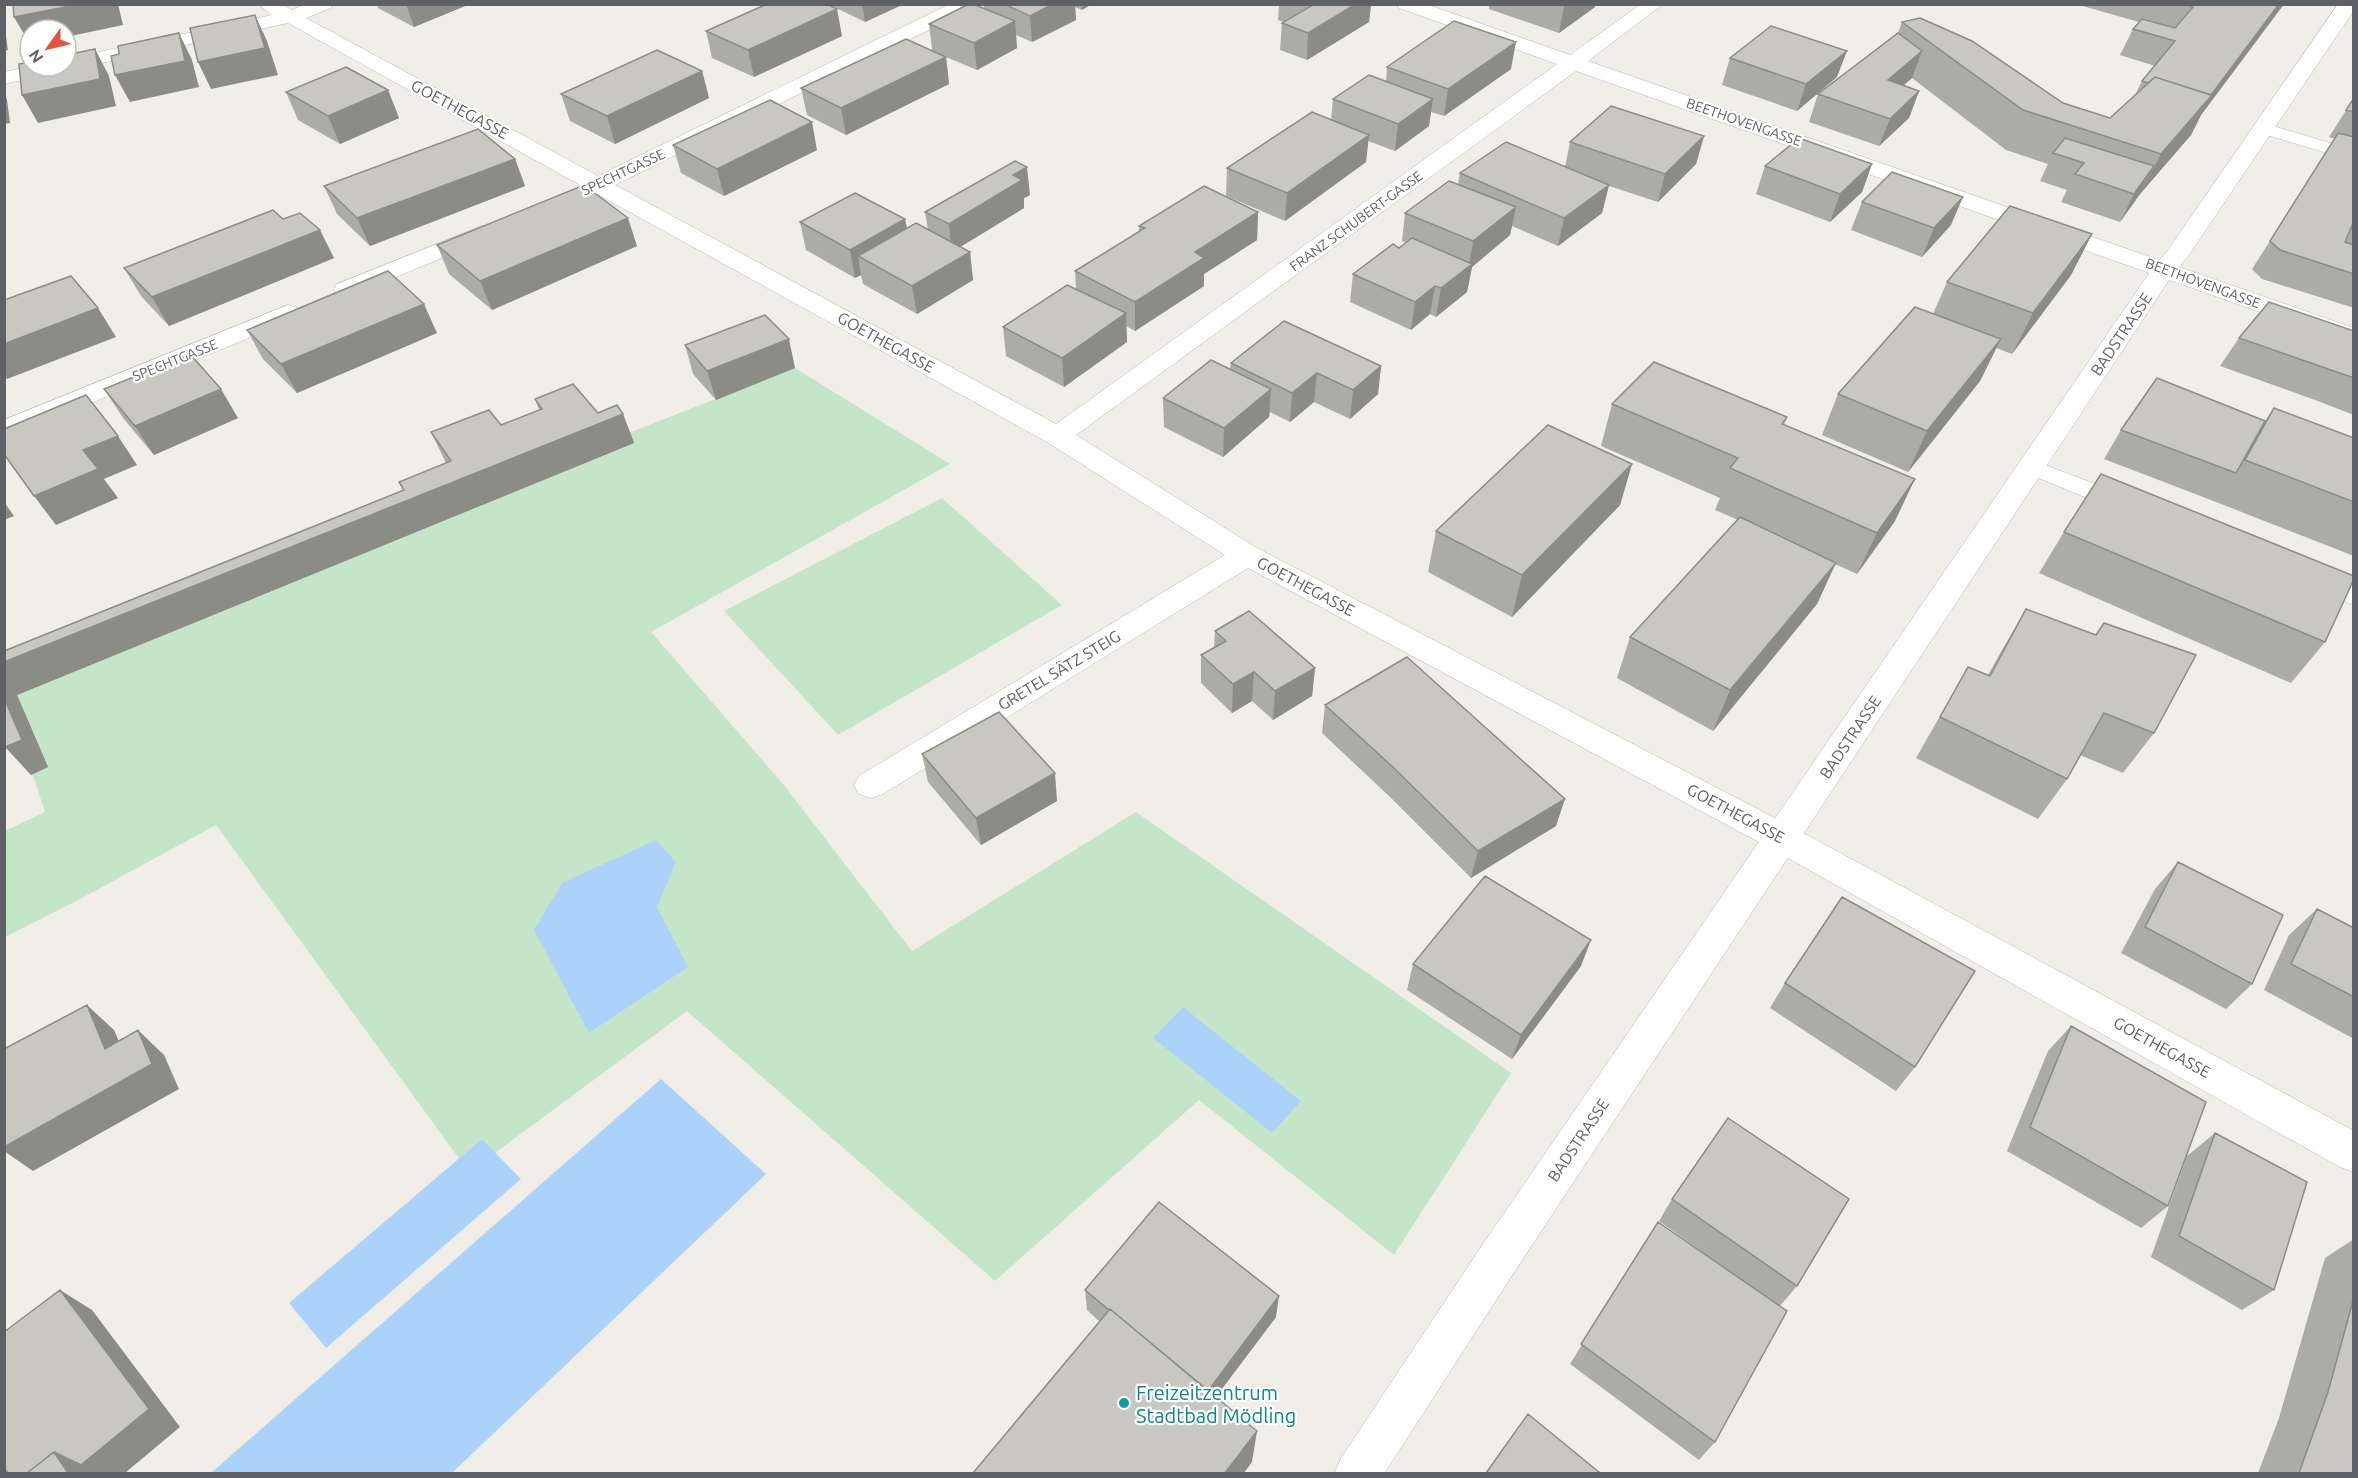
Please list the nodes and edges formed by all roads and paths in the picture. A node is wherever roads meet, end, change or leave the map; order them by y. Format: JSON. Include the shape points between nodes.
{"nodes":[{"id":1,"x":324,"y":4,"type":"edge"},
{"id":2,"x":966,"y":4,"type":"edge"},
{"id":3,"x":1406,"y":4,"type":"edge"},
{"id":4,"x":1654,"y":4,"type":"edge"},
{"id":5,"x":2348,"y":4,"type":"edge"},
{"id":6,"x":279,"y":11,"type":"edge"},
{"id":7,"x":78,"y":62,"type":"edge"},
{"id":8,"x":1576,"y":62,"type":"junction"},
{"id":9,"x":2263,"y":128,"type":"junction"},
{"id":10,"x":2354,"y":156,"type":"edge"},
{"id":11,"x":599,"y":185,"type":"junction"},
{"id":12,"x":566,"y":198,"type":"edge"},
{"id":13,"x":500,"y":226,"type":"edge"},
{"id":14,"x":2164,"y":270,"type":"junction"},
{"id":15,"x":2354,"y":337,"type":"edge"},
{"id":16,"x":4,"y":430,"type":"edge"},
{"id":17,"x":1057,"y":436,"type":"junction"},
{"id":18,"x":2032,"y":467,"type":"junction"},
{"id":19,"x":2143,"y":511,"type":"edge"},
{"id":20,"x":1247,"y":555,"type":"junction"},
{"id":21,"x":2287,"y":570,"type":"edge"},
{"id":22,"x":2354,"y":596,"type":"edge"},
{"id":23,"x":871,"y":784,"type":"dead end"},
{"id":24,"x":1782,"y":838,"type":"junction"},
{"id":25,"x":2354,"y":1153,"type":"edge"},
{"id":26,"x":1357,"y":1473,"type":"edge"}],
"edges":[{"from":1,"to":6,"type":"street"},
{"from":2,"to":11,"type":"street","name":"SPECHTGASSE"},
{"from":3,"to":8,"type":"street","name":"BEETHOVENGASSE"},
{"from":4,"to":8,"type":"street","name":"FRANZ SCHUBERT-GASSE"},
{"from":5,"to":9,"type":"street","name":"BADSTRASSE"},
{"from":6,"to":7,"type":"street"},
{"from":6,"to":11,"type":"street","name":"GOETHEGASSE"},
{"from":8,"to":14,"type":"street","name":"BEETHOVENGASSE"},
{"from":8,"to":17,"type":"street","name":"FRANZ SCHUBERT-GASSE"},
{"from":9,"to":10,"type":"lane"},
{"from":9,"to":14,"type":"street","name":"BADSTRASSE"},
{"from":11,"to":12,"type":"street","name":"SPECHTGASSE"},
{"from":11,"to":17,"type":"street","name":"GOETHEGASSE"},
{"from":13,"to":16,"type":"street","name":"SPECHTGASSE"},
{"from":14,"to":15,"type":"street","name":"BEETHOVENGASSE"},
{"from":14,"to":18,"type":"street","name":"BADSTRASSE"},
{"from":17,"to":20,"type":"street","name":"GOETHEGASSE"},
{"from":18,"to":19,"type":"lane"},
{"from":18,"to":24,"type":"street","name":"BADSTRASSE"},
{"from":20,"to":23,"type":"street","name":"GRETEL SÄTZ STEIG"},
{"from":20,"to":24,"type":"street","name":"GOETHEGASSE"},
{"from":21,"to":22,"type":"lane"},
{"from":24,"to":25,"type":"street","name":"GOETHEGASSE"},
{"from":24,"to":26,"type":"street","name":"BADSTRASSE"}]}
